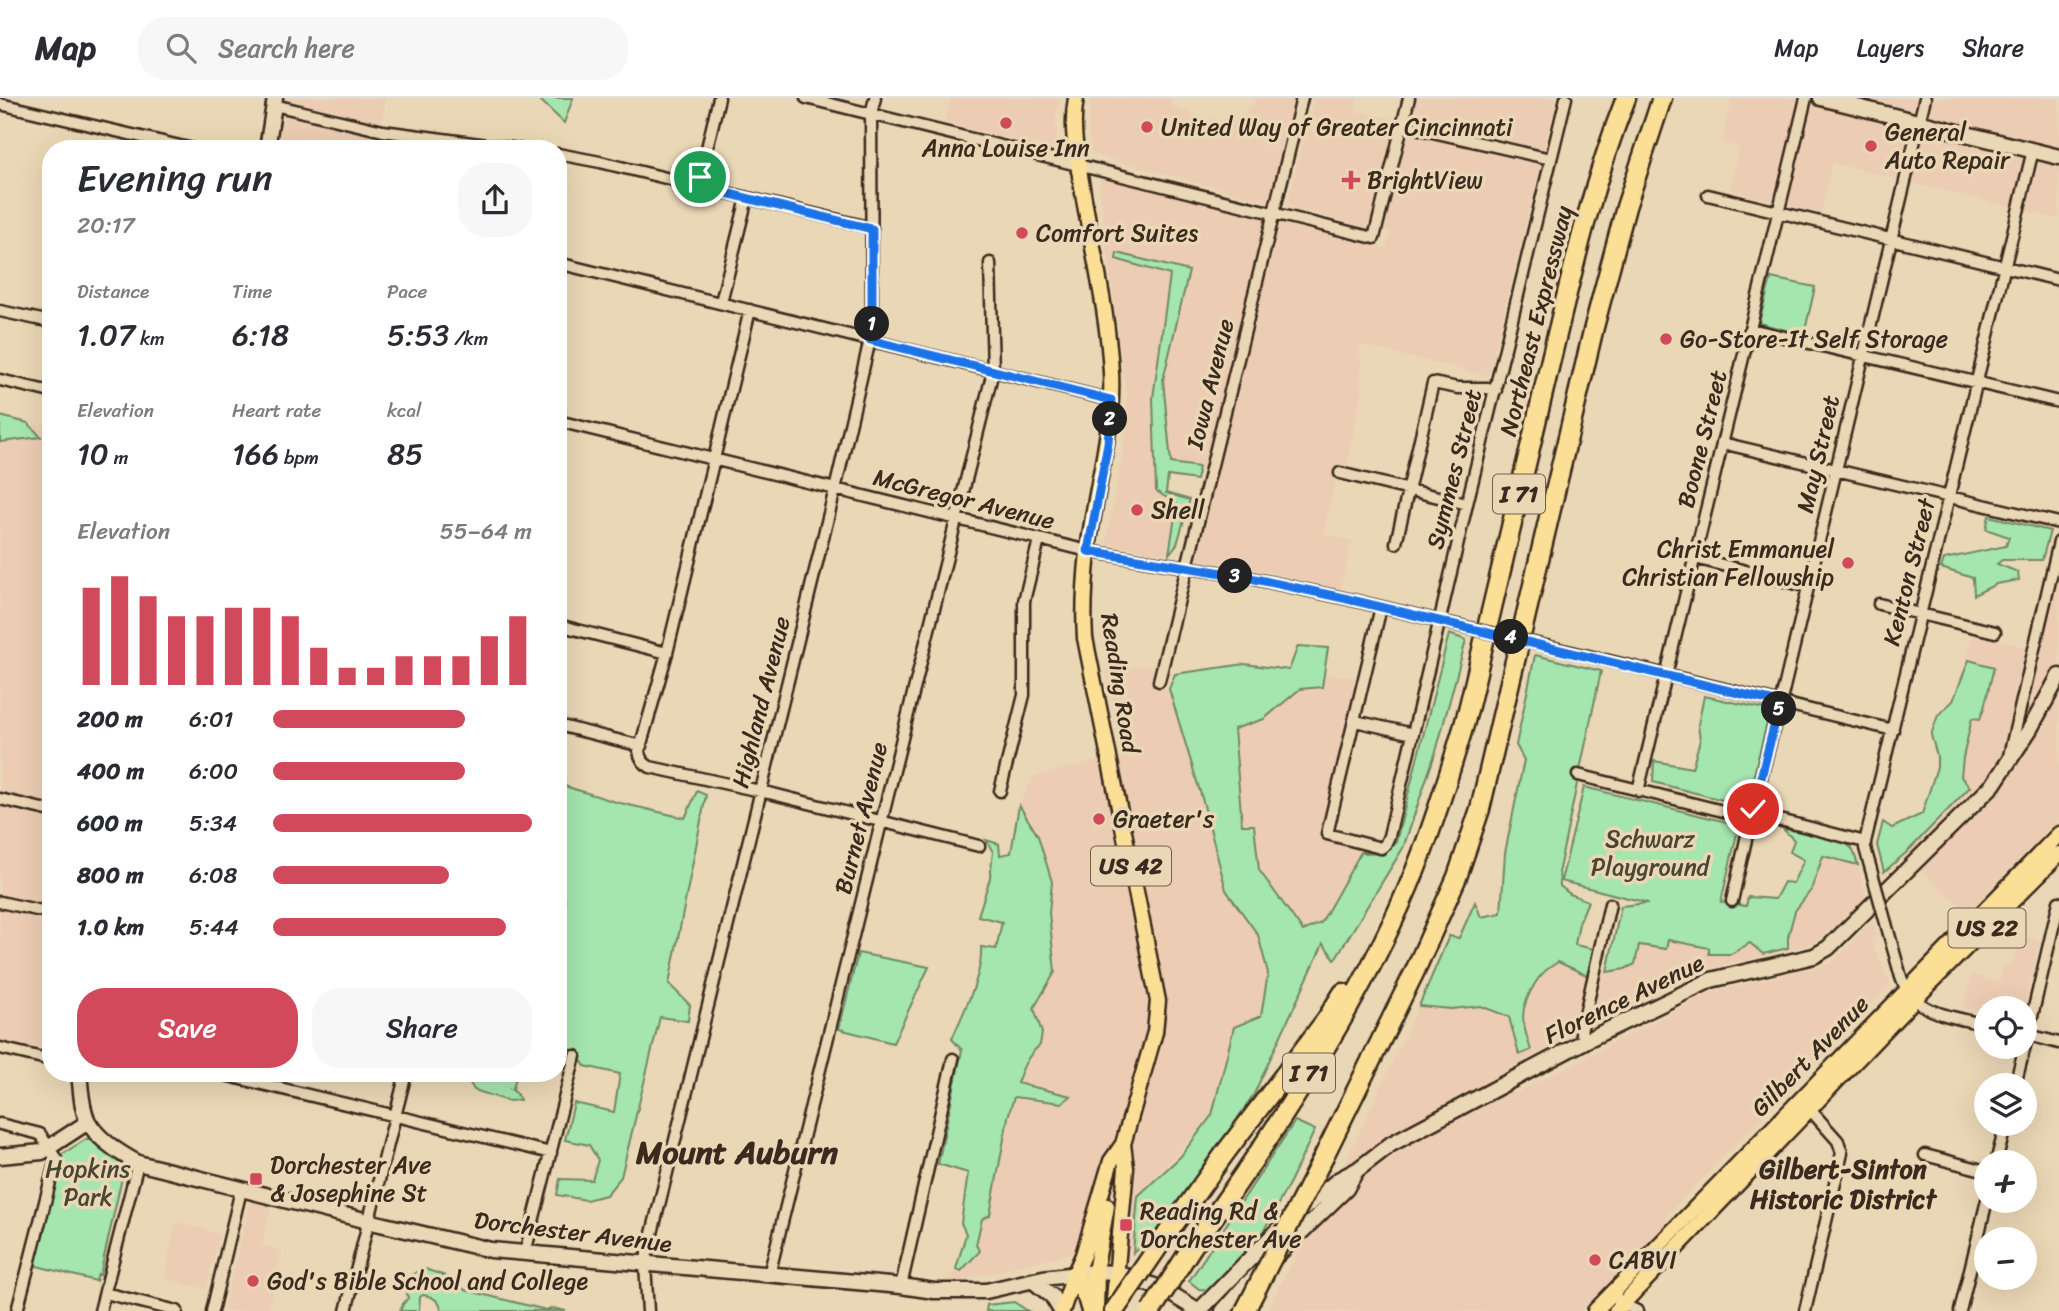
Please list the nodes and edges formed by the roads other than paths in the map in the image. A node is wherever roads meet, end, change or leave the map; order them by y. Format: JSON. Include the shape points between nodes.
{"nodes":[{"id":1,"x":719,"y":98,"type":"edge"},
{"id":2,"x":806,"y":98,"type":"edge"},
{"id":3,"x":875,"y":98,"type":"edge"},
{"id":4,"x":1076,"y":98,"type":"edge"},
{"id":5,"x":1303,"y":98,"type":"edge"},
{"id":6,"x":1409,"y":98,"type":"edge"},
{"id":7,"x":1566,"y":98,"type":"edge"},
{"id":8,"x":1626,"y":98,"type":"edge"},
{"id":9,"x":1662,"y":98,"type":"edge"},
{"id":10,"x":1805,"y":98,"type":"edge"},
{"id":11,"x":1821,"y":98,"type":"edge"},
{"id":12,"x":1925,"y":98,"type":"edge"},
{"id":13,"x":275,"y":102,"type":"edge"},
{"id":14,"x":0,"y":104,"type":"edge"},
{"id":15,"x":871,"y":114,"type":"junction"},
{"id":16,"x":1919,"y":122,"type":"junction"},
{"id":17,"x":1402,"y":125,"type":"junction"},
{"id":18,"x":155,"y":140,"type":"edge"},
{"id":19,"x":269,"y":140,"type":"edge"},
{"id":20,"x":450,"y":140,"type":"edge"},
{"id":21,"x":2033,"y":150,"type":"junction"},
{"id":22,"x":567,"y":156,"type":"edge"},
{"id":23,"x":2059,"y":156,"type":"edge"},
{"id":24,"x":1551,"y":159,"type":"junction"},
{"id":25,"x":1078,"y":165,"type":"junction"},
{"id":26,"x":698,"y":186,"type":"junction"},
{"id":27,"x":1708,"y":195,"type":"dead end"},
{"id":28,"x":747,"y":198,"type":"junction"},
{"id":29,"x":1778,"y":212,"type":"junction"},
{"id":30,"x":1274,"y":213,"type":"junction"},
{"id":31,"x":872,"y":229,"type":"junction"},
{"id":32,"x":1892,"y":239,"type":"junction"},
{"id":33,"x":990,"y":263,"type":"dead end"},
{"id":34,"x":567,"y":265,"type":"edge"},
{"id":35,"x":2005,"y":267,"type":"junction"},
{"id":36,"x":2059,"y":280,"type":"edge"},
{"id":37,"x":721,"y":302,"type":"junction"},
{"id":38,"x":750,"y":310,"type":"junction"},
{"id":39,"x":0,"y":311,"type":"edge"},
{"id":40,"x":42,"y":321,"type":"edge"},
{"id":41,"x":1750,"y":329,"type":"junction"},
{"id":42,"x":870,"y":340,"type":"junction"},
{"id":43,"x":1863,"y":356,"type":"junction"},
{"id":44,"x":993,"y":371,"type":"junction"},
{"id":45,"x":0,"y":380,"type":"edge"},
{"id":46,"x":1977,"y":383,"type":"junction"},
{"id":47,"x":1496,"y":390,"type":"junction"},
{"id":48,"x":42,"y":391,"type":"edge"},
{"id":49,"x":1111,"y":400,"type":"junction"},
{"id":50,"x":2059,"y":402,"type":"edge"},
{"id":51,"x":567,"y":423,"type":"edge"},
{"id":52,"x":1722,"y":443,"type":"junction"},
{"id":53,"x":714,"y":459,"type":"junction"},
{"id":54,"x":1836,"y":470,"type":"junction"},
{"id":55,"x":1340,"y":473,"type":"dead end"},
{"id":56,"x":835,"y":488,"type":"junction"},
{"id":57,"x":1409,"y":490,"type":"junction"},
{"id":58,"x":1949,"y":497,"type":"junction"},
{"id":59,"x":1467,"y":504,"type":"junction"},
{"id":60,"x":956,"y":519,"type":"junction"},
{"id":61,"x":2059,"y":523,"type":"edge"},
{"id":62,"x":1039,"y":540,"type":"junction"},
{"id":63,"x":2059,"y":542,"type":"edge"},
{"id":64,"x":1396,"y":543,"type":"dead end"},
{"id":65,"x":1088,"y":551,"type":"junction"},
{"id":66,"x":1695,"y":558,"type":"junction"},
{"id":67,"x":1185,"y":569,"type":"junction"},
{"id":68,"x":1808,"y":587,"type":"junction"},
{"id":69,"x":1879,"y":604,"type":"dead end"},
{"id":70,"x":1381,"y":607,"type":"junction"},
{"id":71,"x":1921,"y":614,"type":"junction"},
{"id":72,"x":1440,"y":621,"type":"junction"},
{"id":73,"x":567,"y":627,"type":"edge"},
{"id":74,"x":1995,"y":632,"type":"dead end"},
{"id":75,"x":667,"y":653,"type":"junction"},
{"id":76,"x":1666,"y":676,"type":"junction"},
{"id":77,"x":2059,"y":676,"type":"edge"},
{"id":78,"x":1159,"y":681,"type":"dead end"},
{"id":79,"x":1780,"y":703,"type":"junction"},
{"id":80,"x":1355,"y":721,"type":"junction"},
{"id":81,"x":567,"y":727,"type":"edge"},
{"id":82,"x":1893,"y":730,"type":"junction"},
{"id":83,"x":1413,"y":734,"type":"junction"},
{"id":84,"x":641,"y":746,"type":"junction"},
{"id":85,"x":2007,"y":763,"type":"junction"},
{"id":86,"x":1578,"y":775,"type":"dead end"},
{"id":87,"x":1000,"y":791,"type":"dead end"},
{"id":88,"x":1639,"y":791,"type":"junction"},
{"id":89,"x":760,"y":792,"type":"junction"},
{"id":90,"x":0,"y":799,"type":"edge"},
{"id":91,"x":42,"y":809,"type":"edge"},
{"id":92,"x":1751,"y":818,"type":"junction"},
{"id":93,"x":882,"y":822,"type":"junction"},
{"id":94,"x":2059,"y":834,"type":"edge"},
{"id":95,"x":1865,"y":845,"type":"junction"},
{"id":96,"x":979,"y":846,"type":"dead end"},
{"id":97,"x":2059,"y":854,"type":"edge"},
{"id":98,"x":1408,"y":889,"type":"junction"},
{"id":99,"x":0,"y":901,"type":"edge"},
{"id":100,"x":1732,"y":901,"type":"dead end"},
{"id":101,"x":2059,"y":902,"type":"edge"},
{"id":102,"x":1610,"y":904,"type":"dead end"},
{"id":103,"x":42,"y":911,"type":"edge"},
{"id":104,"x":1910,"y":995,"type":"junction"},
{"id":105,"x":2036,"y":996,"type":"edge"},
{"id":106,"x":1974,"y":1022,"type":"edge"},
{"id":107,"x":1587,"y":1040,"type":"junction"},
{"id":108,"x":2037,"y":1041,"type":"edge"},
{"id":109,"x":2059,"y":1043,"type":"edge"},
{"id":110,"x":0,"y":1048,"type":"edge"},
{"id":111,"x":575,"y":1056,"type":"dead end"},
{"id":112,"x":42,"y":1058,"type":"edge"},
{"id":113,"x":953,"y":1059,"type":"dead end"},
{"id":114,"x":80,"y":1082,"type":"edge"},
{"id":115,"x":254,"y":1082,"type":"edge"},
{"id":116,"x":404,"y":1082,"type":"edge"},
{"id":117,"x":1805,"y":1104,"type":"junction"},
{"id":118,"x":396,"y":1116,"type":"junction"},
{"id":119,"x":88,"y":1122,"type":"junction"},
{"id":120,"x":0,"y":1124,"type":"edge"},
{"id":121,"x":1123,"y":1144,"type":"junction"},
{"id":122,"x":48,"y":1148,"type":"junction"},
{"id":123,"x":551,"y":1153,"type":"junction"},
{"id":124,"x":1925,"y":1155,"type":"dead end"},
{"id":125,"x":0,"y":1156,"type":"edge"},
{"id":126,"x":138,"y":1163,"type":"junction"},
{"id":127,"x":1974,"y":1168,"type":"edge"},
{"id":128,"x":1357,"y":1170,"type":"junction"},
{"id":129,"x":1107,"y":1173,"type":"junction"},
{"id":130,"x":241,"y":1189,"type":"junction"},
{"id":131,"x":1984,"y":1213,"type":"edge"},
{"id":132,"x":368,"y":1221,"type":"junction"},
{"id":133,"x":1167,"y":1234,"type":"junction"},
{"id":134,"x":525,"y":1253,"type":"junction"},
{"id":135,"x":645,"y":1265,"type":"junction"},
{"id":136,"x":1095,"y":1272,"type":"junction"},
{"id":137,"x":1116,"y":1273,"type":"junction"},
{"id":138,"x":769,"y":1275,"type":"junction"},
{"id":139,"x":1074,"y":1275,"type":"junction"},
{"id":140,"x":1032,"y":1280,"type":"junction"},
{"id":141,"x":901,"y":1286,"type":"junction"},
{"id":142,"x":105,"y":1293,"type":"junction"},
{"id":143,"x":1617,"y":1303,"type":"edge"},
{"id":144,"x":17,"y":1311,"type":"edge"},
{"id":145,"x":100,"y":1311,"type":"edge"},
{"id":146,"x":177,"y":1311,"type":"edge"},
{"id":147,"x":212,"y":1311,"type":"edge"},
{"id":148,"x":346,"y":1311,"type":"edge"},
{"id":149,"x":648,"y":1311,"type":"edge"},
{"id":150,"x":1062,"y":1311,"type":"edge"},
{"id":151,"x":1092,"y":1311,"type":"edge"},
{"id":152,"x":1114,"y":1311,"type":"edge"},
{"id":153,"x":1123,"y":1311,"type":"edge"},
{"id":154,"x":1151,"y":1311,"type":"edge"},
{"id":155,"x":1199,"y":1311,"type":"edge"},
{"id":156,"x":1223,"y":1311,"type":"edge"},
{"id":157,"x":1245,"y":1311,"type":"edge"},
{"id":158,"x":1595,"y":1311,"type":"edge"},
{"id":159,"x":1637,"y":1311,"type":"edge"},
{"id":160,"x":1805,"y":1311,"type":"edge"},
{"id":161,"x":1960,"y":1311,"type":"edge"}],
"edges":[{"from":1,"to":26,"type":"street"},
{"from":2,"to":15,"type":"street"},
{"from":3,"to":15,"type":"street","name":"Highland Avenue"},
{"from":4,"to":25,"type":"main road","name":"Reading Road","number":"US 42"},
{"from":5,"to":30,"type":"street","name":"Iowa Avenue"},
{"from":6,"to":17,"type":"street"},
{"from":7,"to":24,"type":"street","name":"Symmes Street"},
{"from":8,"to":98,"type":"highway","name":"Northeast Expressway","number":"I 71","via":[[1572,271],[1464,723]]},
{"from":9,"to":157,"type":"highway","number":"I 71","bridge":true,"via":[[1594,327],[1480,809],[1457,877],[1374,1057]]},
{"from":10,"to":29,"type":"street","name":"Boone Street"},
{"from":11,"to":16,"type":"street"},
{"from":12,"to":16,"type":"street","name":"May Street"},
{"from":13,"to":19,"type":"street"},
{"from":13,"to":20,"type":"street","via":[[383,131]]},
{"from":14,"to":18,"type":"street"},
{"from":15,"to":25,"type":"street"},
{"from":15,"to":31,"type":"street","name":"Highland Avenue"},
{"from":16,"to":21,"type":"street"},
{"from":16,"to":32,"type":"street","name":"May Street"},
{"from":17,"to":24,"type":"street"},
{"from":17,"to":30,"type":"street","via":[[1374,238]]},
{"from":21,"to":23,"type":"street"},
{"from":21,"to":35,"type":"street","name":"Kenton Street"},
{"from":22,"to":26,"type":"street"},
{"from":24,"to":47,"type":"street","name":"Symmes Street"},
{"from":25,"to":30,"type":"street"},
{"from":25,"to":49,"type":"main road","name":"Reading Road","number":"US 42","via":[[1109,346]]},
{"from":26,"to":28,"type":"street"},
{"from":27,"to":29,"type":"street"},
{"from":28,"to":31,"type":"street"},
{"from":28,"to":37,"type":"street"},
{"from":29,"to":32,"type":"street"},
{"from":29,"to":41,"type":"street","name":"Boone Street"},
{"from":30,"to":67,"type":"street","name":"Iowa Avenue"},
{"from":31,"to":42,"type":"street","name":"Highland Avenue"},
{"from":32,"to":35,"type":"street"},
{"from":32,"to":43,"type":"street","name":"May Street"},
{"from":33,"to":44,"type":"street","name":"Burnet Avenue"},
{"from":34,"to":37,"type":"street"},
{"from":35,"to":36,"type":"street"},
{"from":35,"to":46,"type":"street","name":"Kenton Street"},
{"from":37,"to":38,"type":"street"},
{"from":38,"to":42,"type":"street"},
{"from":38,"to":53,"type":"street"},
{"from":39,"to":40,"type":"street"},
{"from":41,"to":43,"type":"street"},
{"from":41,"to":52,"type":"street","name":"Boone Street"},
{"from":42,"to":44,"type":"street"},
{"from":42,"to":56,"type":"street","name":"Highland Avenue"},
{"from":43,"to":46,"type":"street"},
{"from":43,"to":54,"type":"street","name":"May Street"},
{"from":44,"to":49,"type":"street"},
{"from":44,"to":60,"type":"street","name":"Burnet Avenue"},
{"from":45,"to":48,"type":"street"},
{"from":46,"to":50,"type":"street"},
{"from":46,"to":58,"type":"street","name":"Kenton Street"},
{"from":47,"to":57,"type":"street","via":[[1433,383]]},
{"from":47,"to":59,"type":"street","name":"Symmes Street"},
{"from":49,"to":65,"type":"main road","name":"Reading Road","number":"US 42","via":[[1108,443]]},
{"from":51,"to":53,"type":"street","name":"McGregor Avenue"},
{"from":52,"to":54,"type":"street"},
{"from":52,"to":66,"type":"street","name":"Boone Street"},
{"from":53,"to":56,"type":"street","name":"McGregor Avenue"},
{"from":53,"to":75,"type":"street"},
{"from":54,"to":58,"type":"street"},
{"from":54,"to":68,"type":"street","name":"May Street"},
{"from":55,"to":57,"type":"street"},
{"from":56,"to":60,"type":"street","name":"McGregor Avenue"},
{"from":56,"to":89,"type":"street","name":"Highland Avenue"},
{"from":57,"to":59,"type":"street"},
{"from":57,"to":64,"type":"street"},
{"from":58,"to":61,"type":"street"},
{"from":58,"to":71,"type":"street","name":"Kenton Street"},
{"from":59,"to":72,"type":"street","name":"Symmes Street"},
{"from":60,"to":62,"type":"street","name":"McGregor Avenue"},
{"from":60,"to":93,"type":"street","name":"Burnet Avenue"},
{"from":62,"to":65,"type":"street","name":"McGregor Avenue"},
{"from":62,"to":87,"type":"street","via":[[1024,601],[1024,695]]},
{"from":63,"to":85,"type":"street"},
{"from":65,"to":67,"type":"street","name":"McGregor Avenue"},
{"from":65,"to":121,"type":"main road","name":"Reading Road","number":"US 42","via":[[1084,638],[1158,1001],[1155,1032]]},
{"from":66,"to":68,"type":"street"},
{"from":66,"to":76,"type":"street","name":"Boone Street"},
{"from":67,"to":70,"type":"street","name":"McGregor Avenue","via":[[1241,576]]},
{"from":67,"to":78,"type":"street","name":"Iowa Avenue"},
{"from":68,"to":79,"type":"street","name":"May Street"},
{"from":69,"to":71,"type":"street"},
{"from":70,"to":72,"type":"street","name":"McGregor Avenue"},
{"from":70,"to":80,"type":"street"},
{"from":71,"to":74,"type":"street"},
{"from":71,"to":82,"type":"street","name":"Kenton Street"},
{"from":72,"to":76,"type":"street","name":"McGregor Avenue","bridge":true},
{"from":72,"to":83,"type":"street","name":"Symmes Street"},
{"from":73,"to":75,"type":"street"},
{"from":75,"to":84,"type":"street"},
{"from":76,"to":79,"type":"street","name":"McGregor Avenue"},
{"from":76,"to":88,"type":"street","name":"Boone Street"},
{"from":77,"to":85,"type":"street","name":"Florence Avenue"},
{"from":79,"to":82,"type":"street","name":"McGregor Avenue"},
{"from":79,"to":92,"type":"street","name":"May Street"},
{"from":80,"to":83,"type":"street"},
{"from":80,"to":83,"type":"street","name":"Symmes Street","via":[[1328,834],[1381,848],[1389,836]]},
{"from":81,"to":84,"type":"street"},
{"from":82,"to":95,"type":"street","name":"Kenton Street"},
{"from":84,"to":89,"type":"street","via":[[640,756],[650,767]]},
{"from":85,"to":107,"type":"street","name":"Florence Avenue","via":[[1993,785],[1823,952],[1711,980]]},
{"from":86,"to":88,"type":"street"},
{"from":88,"to":92,"type":"street"},
{"from":89,"to":93,"type":"street"},
{"from":89,"to":135,"type":"street","name":"Highland Avenue"},
{"from":90,"to":91,"type":"street"},
{"from":92,"to":95,"type":"street","via":[[1784,821]]},
{"from":92,"to":100,"type":"street","name":"May Street"},
{"from":93,"to":96,"type":"street"},
{"from":93,"to":138,"type":"street","name":"Burnet Avenue"},
{"from":94,"to":104,"type":"main road","name":"Gilbert Avenue","number":"US 22"},
{"from":95,"to":104,"type":"street","name":"Kenton Street","bridge":true},
{"from":97,"to":104,"type":"main road","name":"Gilbert Avenue","number":"US 22"},
{"from":98,"to":133,"type":"highway","via":[[1326,1020]]},
{"from":98,"to":154,"type":"highway","name":"Northeast Expressway","number":"I 71","bridge":true,"via":[[1329,1039]]},
{"from":99,"to":103,"type":"street"},
{"from":101,"to":105,"type":"street"},
{"from":102,"to":107,"type":"street","via":[[1581,1032]]},
{"from":104,"to":106,"type":"street","via":[[1924,1008]]},
{"from":104,"to":117,"type":"main road","name":"Gilbert Avenue","number":"US 22"},
{"from":107,"to":128,"type":"street","name":"Florence Avenue","via":[[1391,1144]]},
{"from":108,"to":109,"type":"street"},
{"from":110,"to":112,"type":"street"},
{"from":111,"to":123,"type":"street"},
{"from":113,"to":141,"type":"street"},
{"from":114,"to":119,"type":"street"},
{"from":115,"to":118,"type":"street"},
{"from":116,"to":118,"type":"street"},
{"from":117,"to":143,"type":"main road","name":"Gilbert Avenue","number":"US 22","via":[[1711,1210]]},
{"from":117,"to":160,"type":"street","via":[[1838,1140],[1842,1153]]},
{"from":118,"to":123,"type":"street"},
{"from":118,"to":132,"type":"street"},
{"from":119,"to":122,"type":"street"},
{"from":119,"to":126,"type":"street","name":"Dorchester Avenue"},
{"from":120,"to":122,"type":"street","via":[[40,1134]]},
{"from":121,"to":129,"type":"main road","name":"Reading Road","number":"US 42"},
{"from":121,"to":137,"type":"main road","name":"Reading Road","number":"US 42","via":[[1126,1168]]},
{"from":122,"to":125,"type":"street"},
{"from":122,"to":144,"type":"street","via":[[56,1159]]},
{"from":123,"to":134,"type":"street"},
{"from":124,"to":127,"type":"street"},
{"from":126,"to":130,"type":"street","name":"Dorchester Avenue"},
{"from":126,"to":142,"type":"street"},
{"from":128,"to":155,"type":"street","name":"Florence Avenue","via":[[1338,1180],[1278,1231]]},
{"from":128,"to":156,"type":"street","name":"Florence Avenue","via":[[1346,1189]]},
{"from":129,"to":136,"type":"main road","via":[[1111,1187]]},
{"from":129,"to":139,"type":"main road","name":"Reading Road","number":"US 42"},
{"from":130,"to":132,"type":"street","name":"Dorchester Avenue"},
{"from":130,"to":147,"type":"street"},
{"from":131,"to":161,"type":"street"},
{"from":132,"to":134,"type":"street","name":"Dorchester Avenue","via":[[491,1250]]},
{"from":132,"to":148,"type":"street"},
{"from":133,"to":152,"type":"highway","bridge":true},
{"from":133,"to":153,"type":"highway","bridge":true},
{"from":134,"to":135,"type":"street","name":"Dorchester Avenue"},
{"from":135,"to":138,"type":"street","name":"Dorchester Avenue"},
{"from":135,"to":149,"type":"street","name":"Highland Avenue"},
{"from":136,"to":137,"type":"street","name":"Dorchester Avenue"},
{"from":136,"to":139,"type":"street","name":"Dorchester Avenue"},
{"from":136,"to":151,"type":"highway"},
{"from":137,"to":152,"type":"main road","name":"Reading Road","number":"US 42"},
{"from":137,"to":155,"type":"street","name":"Dorchester Avenue","via":[[1163,1289]]},
{"from":138,"to":141,"type":"street","name":"Dorchester Avenue"},
{"from":139,"to":140,"type":"street","name":"Dorchester Avenue"},
{"from":139,"to":150,"type":"main road","name":"Reading Road","number":"US 42"},
{"from":139,"to":151,"type":"highway"},
{"from":140,"to":141,"type":"street","name":"Dorchester Avenue","via":[[986,1291]]},
{"from":140,"to":150,"type":"street"},
{"from":142,"to":145,"type":"street"},
{"from":142,"to":146,"type":"street"},
{"from":143,"to":158,"type":"main road","name":"Gilbert Avenue","number":"US 22"},
{"from":143,"to":159,"type":"street"}]}
